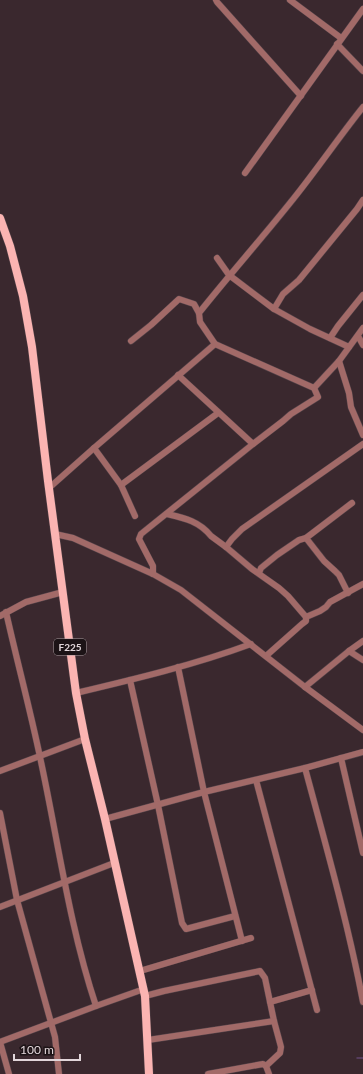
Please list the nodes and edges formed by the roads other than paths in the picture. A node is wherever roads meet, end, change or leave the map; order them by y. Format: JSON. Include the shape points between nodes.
{"nodes":[{"id":1,"x":216,"y":0,"type":"edge"},
{"id":2,"x":290,"y":0,"type":"edge"},
{"id":3,"x":363,"y":8,"type":"edge"},
{"id":4,"x":341,"y":38,"type":"junction"},
{"id":5,"x":337,"y":44,"type":"junction"},
{"id":6,"x":363,"y":71,"type":"edge"},
{"id":7,"x":301,"y":96,"type":"junction"},
{"id":8,"x":363,"y":107,"type":"edge"},
{"id":9,"x":245,"y":173,"type":"dead end"},
{"id":10,"x":363,"y":200,"type":"edge"},
{"id":11,"x":0,"y":218,"type":"edge"},
{"id":12,"x":217,"y":258,"type":"dead end"},
{"id":13,"x":229,"y":275,"type":"junction"},
{"id":14,"x":363,"y":295,"type":"edge"},
{"id":15,"x":274,"y":309,"type":"junction"},
{"id":16,"x":199,"y":313,"type":"junction"},
{"id":17,"x":363,"y":328,"type":"edge"},
{"id":18,"x":358,"y":336,"type":"junction"},
{"id":19,"x":330,"y":338,"type":"junction"},
{"id":20,"x":131,"y":341,"type":"dead end"},
{"id":21,"x":215,"y":344,"type":"junction"},
{"id":22,"x":363,"y":345,"type":"edge"},
{"id":23,"x":349,"y":347,"type":"junction"},
{"id":24,"x":339,"y":361,"type":"junction"},
{"id":25,"x":178,"y":375,"type":"junction"},
{"id":26,"x":314,"y":388,"type":"junction"},
{"id":27,"x":218,"y":413,"type":"junction"},
{"id":28,"x":363,"y":435,"type":"edge"},
{"id":29,"x":253,"y":444,"type":"junction"},
{"id":30,"x":363,"y":444,"type":"edge"},
{"id":31,"x":94,"y":448,"type":"junction"},
{"id":32,"x":121,"y":485,"type":"junction"},
{"id":33,"x":49,"y":488,"type":"junction"},
{"id":34,"x":352,"y":503,"type":"dead end"},
{"id":35,"x":167,"y":514,"type":"junction"},
{"id":36,"x":135,"y":516,"type":"dead end"},
{"id":37,"x":55,"y":534,"type":"junction"},
{"id":38,"x":306,"y":538,"type":"junction"},
{"id":39,"x":226,"y":547,"type":"junction"},
{"id":40,"x":259,"y":573,"type":"junction"},
{"id":41,"x":153,"y":574,"type":"junction"},
{"id":42,"x":363,"y":584,"type":"edge"},
{"id":43,"x":63,"y":592,"type":"junction"},
{"id":44,"x":348,"y":592,"type":"junction"},
{"id":45,"x":3,"y":614,"type":"edge"},
{"id":46,"x":306,"y":617,"type":"junction"},
{"id":47,"x":363,"y":642,"type":"edge"},
{"id":48,"x":251,"y":644,"type":"junction"},
{"id":49,"x":349,"y":651,"type":"junction"},
{"id":50,"x":266,"y":656,"type":"junction"},
{"id":51,"x":363,"y":660,"type":"edge"},
{"id":52,"x":178,"y":667,"type":"junction"},
{"id":53,"x":130,"y":680,"type":"junction"},
{"id":54,"x":305,"y":687,"type":"junction"},
{"id":55,"x":76,"y":692,"type":"junction"},
{"id":56,"x":363,"y":730,"type":"edge"},
{"id":57,"x":85,"y":739,"type":"junction"},
{"id":58,"x":363,"y":752,"type":"edge"},
{"id":59,"x":40,"y":756,"type":"junction"},
{"id":60,"x":341,"y":758,"type":"junction"},
{"id":61,"x":305,"y":768,"type":"junction"},
{"id":62,"x":0,"y":771,"type":"edge"},
{"id":63,"x":256,"y":780,"type":"junction"},
{"id":64,"x":204,"y":792,"type":"junction"},
{"id":65,"x":158,"y":805,"type":"junction"},
{"id":66,"x":0,"y":813,"type":"edge"},
{"id":67,"x":105,"y":819,"type":"junction"},
{"id":68,"x":363,"y":853,"type":"edge"},
{"id":69,"x":114,"y":863,"type":"junction"},
{"id":70,"x":64,"y":883,"type":"junction"},
{"id":71,"x":17,"y":900,"type":"junction"},
{"id":72,"x":0,"y":906,"type":"edge"},
{"id":73,"x":235,"y":916,"type":"junction"},
{"id":74,"x":251,"y":938,"type":"dead end"},
{"id":75,"x":242,"y":941,"type":"junction"},
{"id":76,"x":140,"y":970,"type":"junction"},
{"id":77,"x":312,"y":990,"type":"junction"},
{"id":78,"x":145,"y":993,"type":"junction"},
{"id":79,"x":270,"y":1002,"type":"junction"},
{"id":80,"x":363,"y":1002,"type":"edge"},
{"id":81,"x":96,"y":1006,"type":"junction"},
{"id":82,"x":317,"y":1010,"type":"dead end"},
{"id":83,"x":274,"y":1021,"type":"junction"},
{"id":84,"x":51,"y":1024,"type":"junction"},
{"id":85,"x":148,"y":1040,"type":"junction"},
{"id":86,"x":0,"y":1042,"type":"edge"},
{"id":87,"x":266,"y":1066,"type":"junction"},
{"id":88,"x":9,"y":1074,"type":"edge"},
{"id":89,"x":59,"y":1074,"type":"edge"},
{"id":90,"x":149,"y":1074,"type":"edge"},
{"id":91,"x":208,"y":1074,"type":"edge"},
{"id":92,"x":269,"y":1074,"type":"edge"}],
"edges":[{"from":1,"to":7,"type":"street"},
{"from":2,"to":4,"type":"street"},
{"from":3,"to":4,"type":"street"},
{"from":4,"to":5,"type":"street"},
{"from":5,"to":6,"type":"street"},
{"from":5,"to":7,"type":"street"},
{"from":7,"to":9,"type":"street"},
{"from":8,"to":13,"type":"street","via":[[295,197]]},
{"from":10,"to":15,"type":"street"},
{"from":11,"to":33,"type":"main road","number":"F225","via":[[23,296],[32,347]]},
{"from":12,"to":13,"type":"street"},
{"from":13,"to":15,"type":"street"},
{"from":13,"to":16,"type":"street"},
{"from":14,"to":19,"type":"street"},
{"from":15,"to":19,"type":"street"},
{"from":16,"to":20,"type":"street","via":[[194,304],[179,299]]},
{"from":16,"to":21,"type":"street","via":[[200,322]]},
{"from":17,"to":18,"type":"street"},
{"from":18,"to":22,"type":"street"},
{"from":18,"to":23,"type":"street"},
{"from":19,"to":23,"type":"street"},
{"from":21,"to":25,"type":"street"},
{"from":21,"to":26,"type":"street"},
{"from":23,"to":24,"type":"street"},
{"from":24,"to":26,"type":"street"},
{"from":24,"to":28,"type":"street","via":[[351,407]]},
{"from":25,"to":27,"type":"street"},
{"from":25,"to":31,"type":"street"},
{"from":26,"to":29,"type":"street","via":[[318,397]]},
{"from":27,"to":29,"type":"street"},
{"from":27,"to":32,"type":"street"},
{"from":29,"to":35,"type":"street"},
{"from":30,"to":39,"type":"street","via":[[242,529]]},
{"from":31,"to":32,"type":"street"},
{"from":31,"to":33,"type":"street"},
{"from":32,"to":36,"type":"street"},
{"from":33,"to":37,"type":"main road","number":"F225"},
{"from":34,"to":38,"type":"street"},
{"from":35,"to":39,"type":"street","via":[[190,520]]},
{"from":35,"to":41,"type":"street","via":[[141,534],[139,539],[153,566]]},
{"from":37,"to":41,"type":"street","via":[[73,538]]},
{"from":37,"to":43,"type":"main road","number":"F225"},
{"from":38,"to":40,"type":"street","via":[[277,555]]},
{"from":38,"to":44,"type":"street","via":[[339,575]]},
{"from":39,"to":40,"type":"street"},
{"from":40,"to":46,"type":"street","via":[[288,596]]},
{"from":41,"to":48,"type":"street","via":[[180,590]]},
{"from":42,"to":44,"type":"street"},
{"from":43,"to":45,"type":"street","via":[[26,602]]},
{"from":43,"to":55,"type":"main road","number":"F225"},
{"from":44,"to":46,"type":"street","via":[[320,611]]},
{"from":45,"to":59,"type":"street"},
{"from":46,"to":50,"type":"street","via":[[306,621]]},
{"from":47,"to":49,"type":"street"},
{"from":48,"to":50,"type":"street"},
{"from":48,"to":52,"type":"street"},
{"from":49,"to":51,"type":"street"},
{"from":49,"to":54,"type":"street"},
{"from":50,"to":54,"type":"street"},
{"from":52,"to":53,"type":"street"},
{"from":52,"to":64,"type":"street"},
{"from":53,"to":55,"type":"street"},
{"from":53,"to":65,"type":"street"},
{"from":54,"to":56,"type":"street"},
{"from":55,"to":57,"type":"main road","number":"F225"},
{"from":57,"to":59,"type":"street"},
{"from":57,"to":67,"type":"main road","number":"F225"},
{"from":58,"to":60,"type":"street"},
{"from":59,"to":62,"type":"street"},
{"from":59,"to":70,"type":"street"},
{"from":60,"to":61,"type":"street"},
{"from":60,"to":68,"type":"street"},
{"from":61,"to":63,"type":"street"},
{"from":61,"to":80,"type":"street","via":[[356,963]]},
{"from":63,"to":64,"type":"street"},
{"from":63,"to":77,"type":"street"},
{"from":64,"to":65,"type":"street"},
{"from":64,"to":73,"type":"street"},
{"from":65,"to":67,"type":"street"},
{"from":65,"to":73,"type":"street","via":[[182,923],[186,929]]},
{"from":66,"to":71,"type":"street"},
{"from":67,"to":69,"type":"main road","number":"F225"},
{"from":69,"to":70,"type":"street"},
{"from":69,"to":76,"type":"main road","number":"F225"},
{"from":70,"to":71,"type":"street"},
{"from":70,"to":81,"type":"street"},
{"from":71,"to":72,"type":"street"},
{"from":71,"to":84,"type":"street"},
{"from":73,"to":75,"type":"street"},
{"from":74,"to":75,"type":"street"},
{"from":75,"to":76,"type":"street"},
{"from":76,"to":78,"type":"main road","number":"F225"},
{"from":77,"to":79,"type":"street"},
{"from":77,"to":82,"type":"street"},
{"from":78,"to":79,"type":"street","via":[[260,971],[265,978]]},
{"from":78,"to":81,"type":"street"},
{"from":78,"to":85,"type":"main road","number":"F225"},
{"from":79,"to":83,"type":"street"},
{"from":81,"to":84,"type":"street"},
{"from":83,"to":85,"type":"street"},
{"from":83,"to":87,"type":"street","via":[[281,1046],[280,1053]]},
{"from":84,"to":86,"type":"street"},
{"from":84,"to":89,"type":"street"},
{"from":85,"to":90,"type":"main road","number":"F225"},
{"from":86,"to":88,"type":"street"},
{"from":87,"to":91,"type":"street","via":[[263,1064]]},
{"from":87,"to":92,"type":"street"}]}
